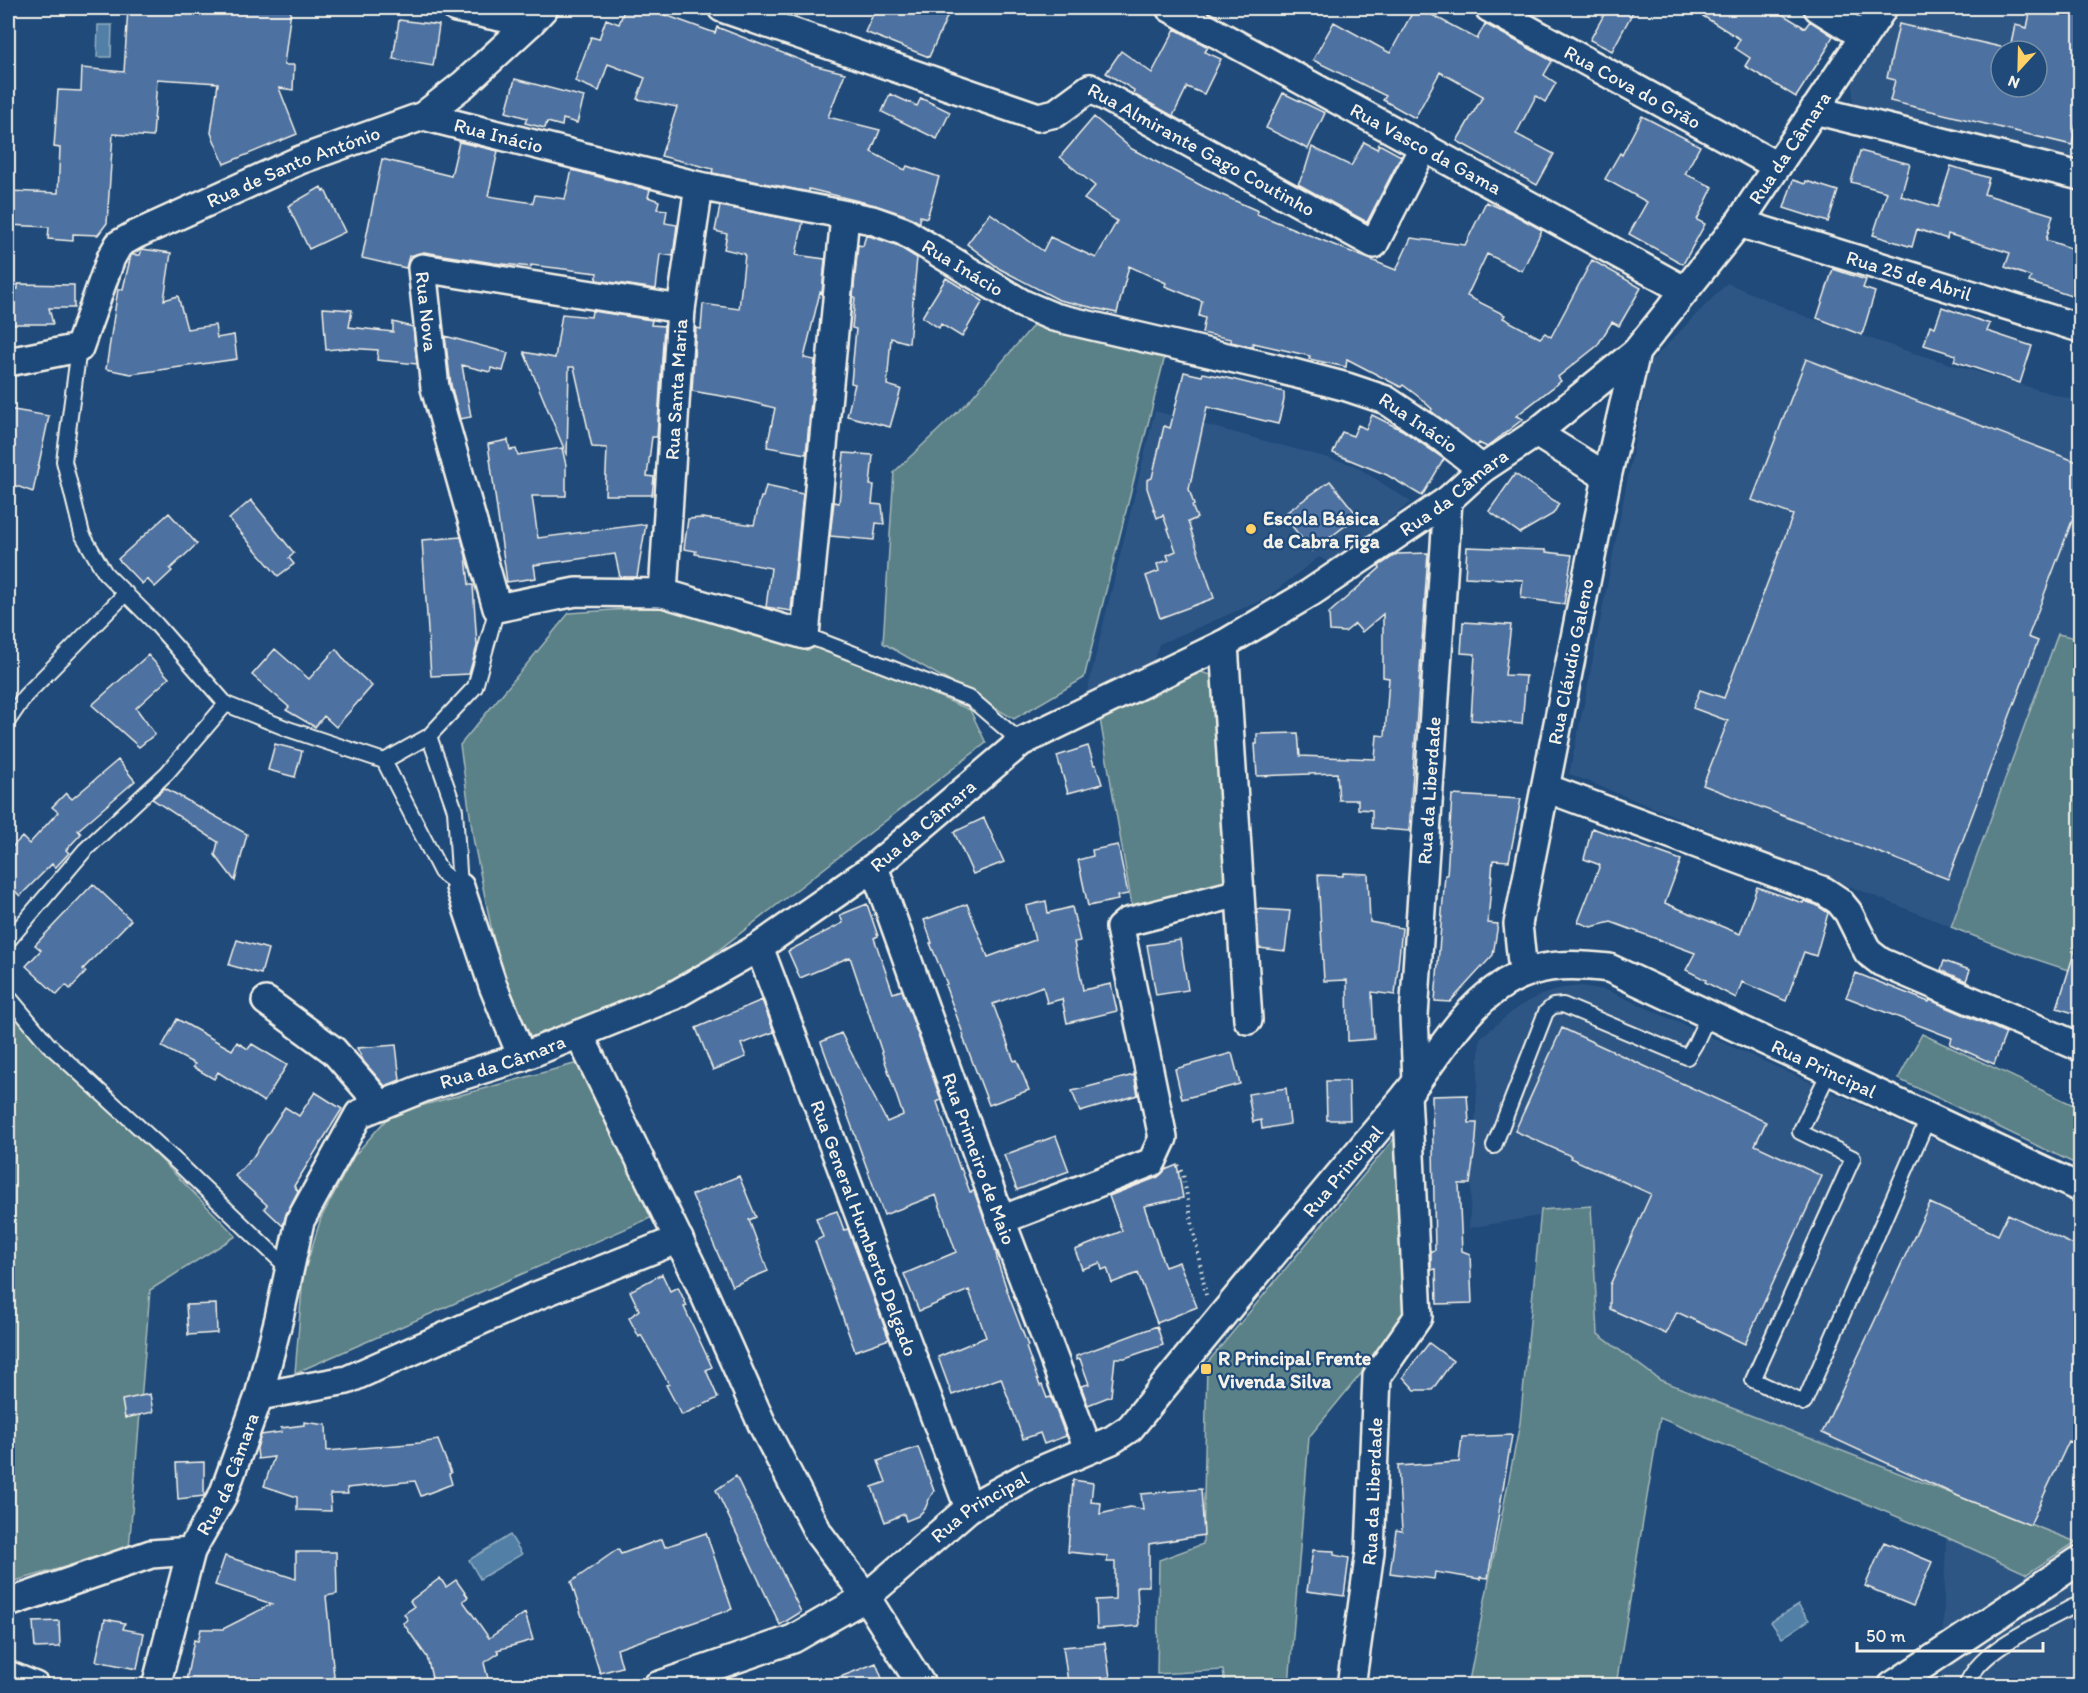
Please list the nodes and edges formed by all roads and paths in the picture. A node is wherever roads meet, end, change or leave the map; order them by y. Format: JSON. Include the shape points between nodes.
{"nodes":[{"id":1,"x":456,"y":8,"type":"edge"},
{"id":2,"x":722,"y":8,"type":"edge"},
{"id":3,"x":1170,"y":8,"type":"edge"},
{"id":4,"x":1489,"y":8,"type":"edge"},
{"id":5,"x":1818,"y":8,"type":"edge"},
{"id":6,"x":1883,"y":8,"type":"edge"},
{"id":7,"x":537,"y":15,"type":"edge"},
{"id":8,"x":1863,"y":36,"type":"junction"},
{"id":9,"x":1814,"y":110,"type":"junction"},
{"id":10,"x":423,"y":116,"type":"junction"},
{"id":11,"x":1424,"y":146,"type":"junction"},
{"id":12,"x":1777,"y":166,"type":"junction"},
{"id":13,"x":2080,"y":176,"type":"edge"},
{"id":14,"x":699,"y":186,"type":"junction"},
{"id":15,"x":845,"y":216,"type":"junction"},
{"id":16,"x":1739,"y":223,"type":"junction"},
{"id":17,"x":1684,"y":290,"type":"junction"},
{"id":18,"x":681,"y":309,"type":"junction"},
{"id":19,"x":2080,"y":328,"type":"edge"},
{"id":20,"x":79,"y":348,"type":"junction"},
{"id":21,"x":1636,"y":352,"type":"junction"},
{"id":22,"x":8,"y":362,"type":"edge"},
{"id":23,"x":1536,"y":433,"type":"junction"},
{"id":24,"x":1482,"y":469,"type":"junction"},
{"id":25,"x":1607,"y":477,"type":"junction"},
{"id":26,"x":1448,"y":500,"type":"junction"},
{"id":27,"x":663,"y":593,"type":"junction"},
{"id":28,"x":126,"y":594,"type":"junction"},
{"id":29,"x":497,"y":608,"type":"junction"},
{"id":30,"x":805,"y":635,"type":"junction"},
{"id":31,"x":1224,"y":644,"type":"junction"},
{"id":32,"x":226,"y":704,"type":"junction"},
{"id":33,"x":8,"y":721,"type":"edge"},
{"id":34,"x":429,"y":736,"type":"junction"},
{"id":35,"x":1021,"y":742,"type":"junction"},
{"id":36,"x":384,"y":761,"type":"junction"},
{"id":37,"x":1546,"y":788,"type":"junction"},
{"id":38,"x":874,"y":867,"type":"junction"},
{"id":39,"x":460,"y":887,"type":"junction"},
{"id":40,"x":1239,"y":893,"type":"junction"},
{"id":41,"x":8,"y":941,"type":"edge"},
{"id":42,"x":759,"y":947,"type":"junction"},
{"id":43,"x":1523,"y":972,"type":"junction"},
{"id":44,"x":8,"y":996,"type":"edge"},
{"id":45,"x":266,"y":1001,"type":"dead end"},
{"id":46,"x":1708,"y":1016,"type":"junction"},
{"id":47,"x":1248,"y":1020,"type":"dead end"},
{"id":48,"x":579,"y":1034,"type":"junction"},
{"id":49,"x":2080,"y":1047,"type":"edge"},
{"id":50,"x":522,"y":1057,"type":"junction"},
{"id":51,"x":1829,"y":1072,"type":"junction"},
{"id":52,"x":1412,"y":1087,"type":"junction"},
{"id":53,"x":381,"y":1105,"type":"junction"},
{"id":54,"x":1929,"y":1116,"type":"junction"},
{"id":55,"x":1163,"y":1138,"type":"junction"},
{"id":56,"x":1494,"y":1146,"type":"dead end"},
{"id":57,"x":2080,"y":1188,"type":"edge"},
{"id":58,"x":1001,"y":1220,"type":"junction"},
{"id":59,"x":679,"y":1239,"type":"junction"},
{"id":60,"x":290,"y":1270,"type":"junction"},
{"id":61,"x":1214,"y":1325,"type":"junction"},
{"id":62,"x":259,"y":1396,"type":"junction"},
{"id":63,"x":1088,"y":1449,"type":"junction"},
{"id":64,"x":969,"y":1508,"type":"junction"},
{"id":65,"x":191,"y":1551,"type":"junction"},
{"id":66,"x":2080,"y":1560,"type":"edge"},
{"id":67,"x":866,"y":1597,"type":"junction"},
{"id":68,"x":8,"y":1603,"type":"edge"},
{"id":69,"x":2080,"y":1604,"type":"edge"},
{"id":70,"x":8,"y":1675,"type":"edge"},
{"id":71,"x":35,"y":1686,"type":"edge"},
{"id":72,"x":156,"y":1686,"type":"edge"},
{"id":73,"x":657,"y":1686,"type":"edge"},
{"id":74,"x":922,"y":1686,"type":"edge"},
{"id":75,"x":1351,"y":1686,"type":"edge"},
{"id":76,"x":1892,"y":1686,"type":"edge"},
{"id":77,"x":1966,"y":1686,"type":"edge"}],
"edges":[{"from":1,"to":7,"type":"street"},
{"from":2,"to":11,"type":"street","name":"Rua Almirante Gago Coutinho","via":[[1038,117],[1056,113],[1090,88],[1374,244]]},
{"from":3,"to":11,"type":"street","name":"Rua Vasco da Gama"},
{"from":4,"to":12,"type":"street","name":"Rua Cova do Grão"},
{"from":5,"to":8,"type":"street"},
{"from":6,"to":8,"type":"street","name":"Rua da Câmara"},
{"from":7,"to":10,"type":"street","name":"Rua de Santo António","via":[[464,84]]},
{"from":8,"to":9,"type":"street","name":"Rua da Câmara"},
{"from":9,"to":12,"type":"street","name":"Rua da Câmara"},
{"from":9,"to":13,"type":"street"},
{"from":10,"to":14,"type":"street","name":"Rua Inácio"},
{"from":10,"to":20,"type":"street","name":"Rua de Santo António","via":[[300,160],[119,244]]},
{"from":11,"to":17,"type":"street","name":"Rua Vasco da Gama"},
{"from":12,"to":16,"type":"street","name":"Rua da Câmara"},
{"from":14,"to":15,"type":"street","name":"Rua Inácio"},
{"from":14,"to":18,"type":"street","name":"Rua Santa Maria"},
{"from":15,"to":24,"type":"street","name":"Rua Inácio","via":[[903,231],[1023,304],[1054,317],[1274,368],[1386,400]]},
{"from":15,"to":30,"type":"street"},
{"from":16,"to":17,"type":"street","name":"Rua da Câmara"},
{"from":16,"to":19,"type":"street","name":"Rua 25 de Abril"},
{"from":17,"to":21,"type":"street","name":"Rua da Câmara"},
{"from":18,"to":27,"type":"street","name":"Rua Santa Maria"},
{"from":18,"to":29,"type":"street","name":"Rua Nova","via":[[422,268],[435,388]]},
{"from":20,"to":22,"type":"street"},
{"from":20,"to":28,"type":"lane","via":[[64,461],[82,534],[105,573]]},
{"from":21,"to":23,"type":"street","name":"Rua da Câmara"},
{"from":21,"to":25,"type":"street","name":"Rua Cláudio Galeno"},
{"from":23,"to":24,"type":"street","name":"Rua da Câmara"},
{"from":23,"to":25,"type":"street"},
{"from":24,"to":26,"type":"street","name":"Rua da Câmara"},
{"from":25,"to":37,"type":"street","name":"Rua Cláudio Galeno"},
{"from":26,"to":31,"type":"street","name":"Rua da Câmara","via":[[1310,593]]},
{"from":26,"to":52,"type":"street","name":"Rua da Liberdade"},
{"from":27,"to":29,"type":"street","via":[[576,592]]},
{"from":27,"to":30,"type":"street"},
{"from":28,"to":32,"type":"lane"},
{"from":28,"to":33,"type":"lane","via":[[25,696]]},
{"from":29,"to":34,"type":"lane","via":[[475,687]]},
{"from":30,"to":35,"type":"lane","via":[[971,699]]},
{"from":31,"to":35,"type":"street","name":"Rua da Câmara"},
{"from":31,"to":40,"type":"street"},
{"from":32,"to":36,"type":"lane"},
{"from":32,"to":41,"type":"lane","via":[[167,773],[85,850]]},
{"from":34,"to":36,"type":"lane"},
{"from":34,"to":39,"type":"lane","via":[[455,810]]},
{"from":35,"to":38,"type":"street","name":"Rua da Câmara"},
{"from":36,"to":39,"type":"lane","via":[[441,872]]},
{"from":37,"to":43,"type":"street","name":"Rua Cláudio Galeno","via":[[1518,924]]},
{"from":37,"to":49,"type":"street","via":[[1824,891],[1848,912],[1868,952],[1881,962]]},
{"from":38,"to":42,"type":"street","name":"Rua da Câmara"},
{"from":38,"to":58,"type":"street","name":"Rua Primeiro de Maio"},
{"from":39,"to":50,"type":"street"},
{"from":40,"to":47,"type":"street"},
{"from":40,"to":55,"type":"street","via":[[1120,927]]},
{"from":42,"to":48,"type":"street","name":"Rua da Câmara","via":[[673,996]]},
{"from":42,"to":64,"type":"street","name":"Rua General Humberto Delgado"},
{"from":43,"to":46,"type":"street","name":"Rua Principal","via":[[1559,966],[1609,968]]},
{"from":43,"to":52,"type":"street","name":"Rua Principal","via":[[1474,1007]]},
{"from":44,"to":60,"type":"lane","via":[[48,1044]]},
{"from":45,"to":53,"type":"street","via":[[334,1051]]},
{"from":46,"to":51,"type":"street","name":"Rua Principal"},
{"from":46,"to":56,"type":"lane","via":[[1687,1057],[1563,1005],[1553,1006],[1546,1012]]},
{"from":48,"to":50,"type":"street","name":"Rua da Câmara"},
{"from":48,"to":59,"type":"street"},
{"from":50,"to":53,"type":"street","name":"Rua da Câmara"},
{"from":51,"to":54,"type":"street","name":"Rua Principal"},
{"from":51,"to":54,"type":"lane","via":[[1800,1132],[1853,1158],[1753,1380],[1804,1403]]},
{"from":52,"to":61,"type":"street","name":"Rua Principal"},
{"from":52,"to":75,"type":"street","name":"Rua da Liberdade","via":[[1418,1317],[1377,1376],[1370,1552]]},
{"from":53,"to":60,"type":"street","name":"Rua da Câmara","via":[[359,1114],[300,1221]]},
{"from":54,"to":57,"type":"street","name":"Rua Principal"},
{"from":55,"to":58,"type":"street","via":[[1152,1162]]},
{"from":55,"to":61,"type":"path","via":[[1183,1175]]},
{"from":58,"to":63,"type":"street","name":"Rua Primeiro de Maio"},
{"from":59,"to":62,"type":"street","via":[[536,1296],[347,1380]]},
{"from":59,"to":67,"type":"street","via":[[762,1425],[814,1524]]},
{"from":60,"to":62,"type":"street","name":"Rua da Câmara"},
{"from":61,"to":63,"type":"street","name":"Rua Principal","via":[[1130,1428]]},
{"from":62,"to":65,"type":"street","name":"Rua da Câmara","via":[[223,1495]]},
{"from":63,"to":64,"type":"street","name":"Rua Principal"},
{"from":64,"to":67,"type":"street","name":"Rua Principal"},
{"from":65,"to":68,"type":"street","via":[[150,1554]]},
{"from":65,"to":72,"type":"street","name":"Rua da Câmara"},
{"from":66,"to":76,"type":"street"},
{"from":67,"to":73,"type":"street","name":"Rua Principal","via":[[793,1639]]},
{"from":67,"to":74,"type":"street"},
{"from":69,"to":77,"type":"lane","via":[[2001,1647],[1980,1663]]},
{"from":70,"to":71,"type":"street"}]}
